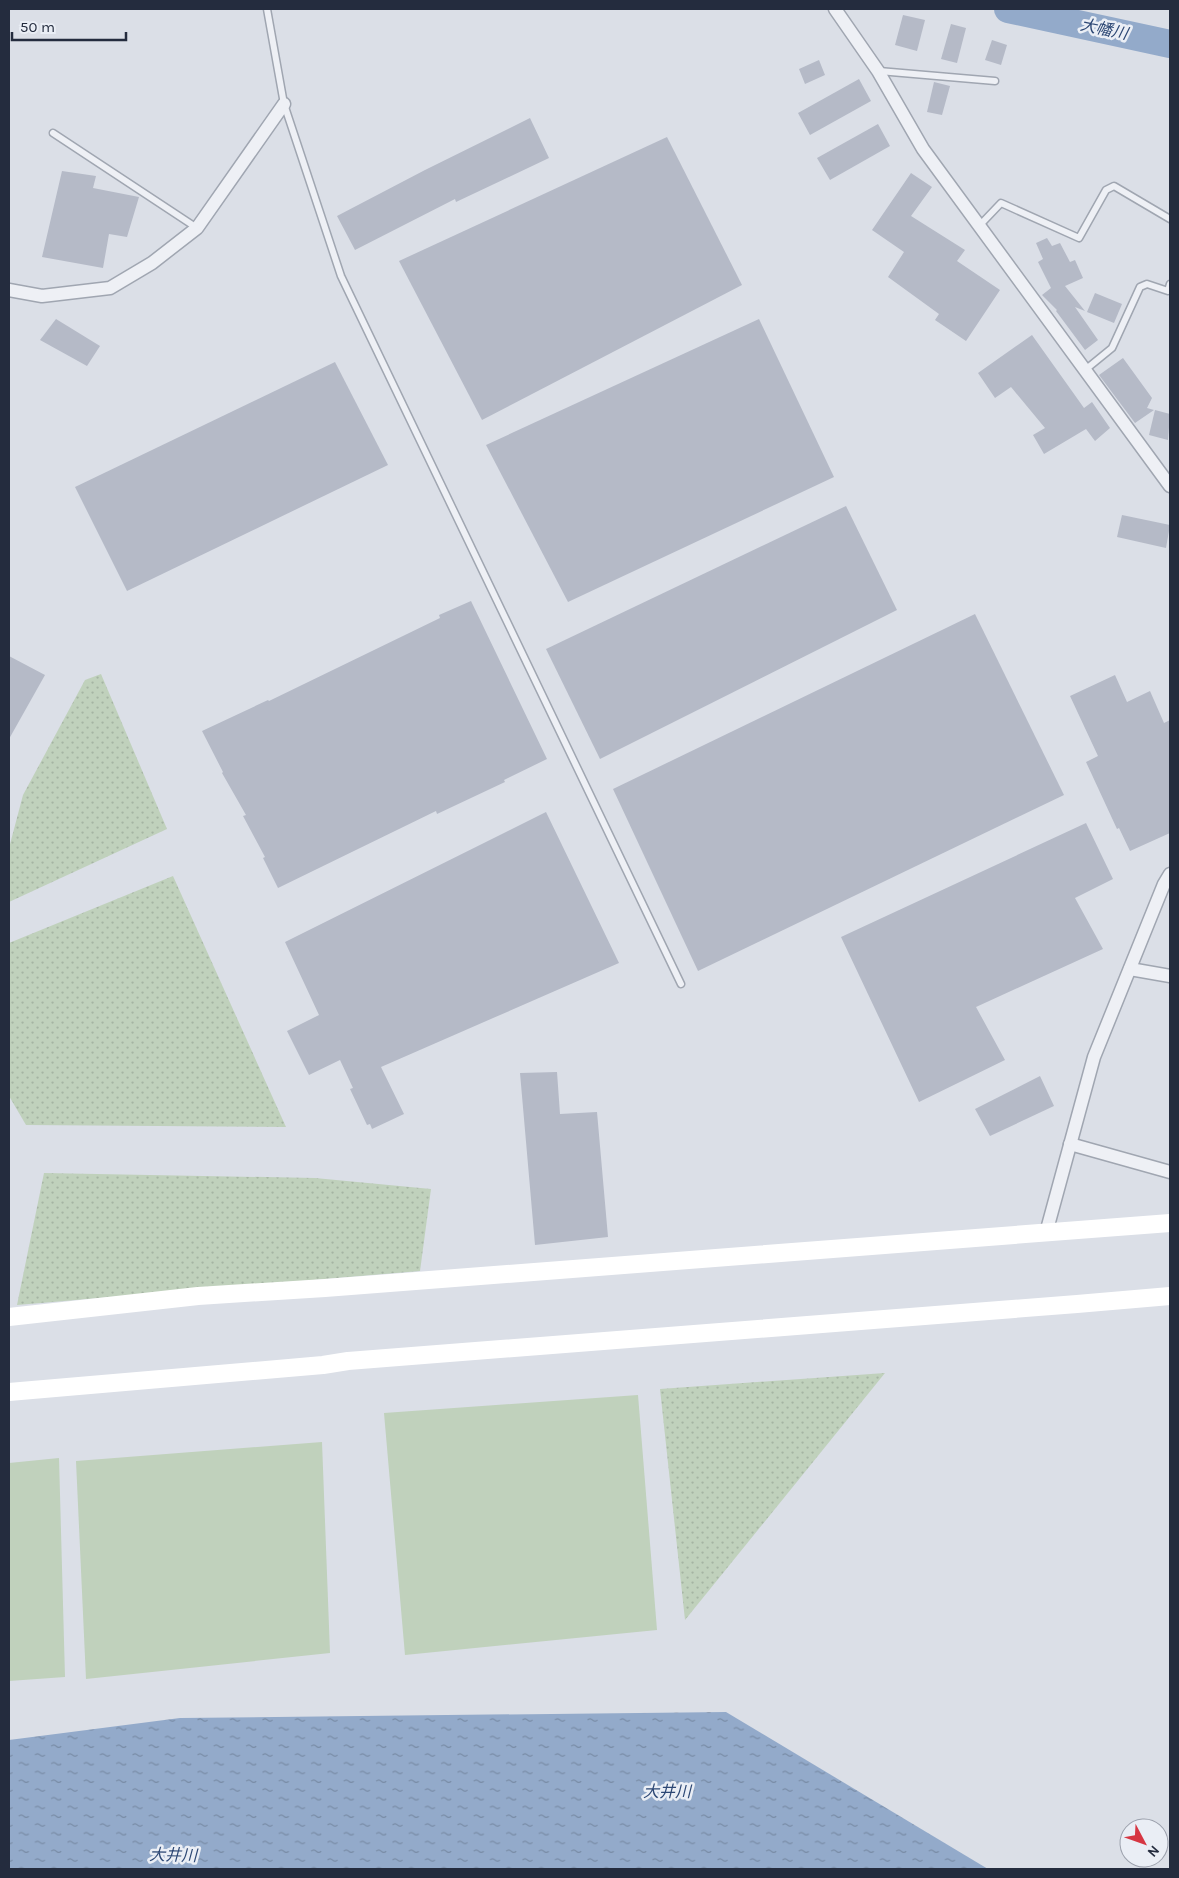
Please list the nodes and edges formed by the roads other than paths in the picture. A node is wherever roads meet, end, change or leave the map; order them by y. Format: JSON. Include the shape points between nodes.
{"nodes":[{"id":1,"x":267,"y":9,"type":"edge"},
{"id":2,"x":835,"y":9,"type":"edge"},
{"id":3,"x":878,"y":71,"type":"junction"},
{"id":4,"x":995,"y":81,"type":"dead end"},
{"id":5,"x":284,"y":104,"type":"junction"},
{"id":6,"x":53,"y":134,"type":"dead end"},
{"id":7,"x":1170,"y":219,"type":"edge"},
{"id":8,"x":980,"y":225,"type":"junction"},
{"id":9,"x":197,"y":228,"type":"junction"},
{"id":10,"x":1170,"y":284,"type":"edge"},
{"id":11,"x":9,"y":290,"type":"edge"},
{"id":12,"x":1085,"y":370,"type":"junction"},
{"id":13,"x":1170,"y":486,"type":"edge"},
{"id":14,"x":1170,"y":874,"type":"edge"},
{"id":15,"x":1130,"y":969,"type":"junction"},
{"id":16,"x":1170,"y":976,"type":"edge"},
{"id":17,"x":681,"y":984,"type":"dead end"},
{"id":18,"x":1070,"y":1144,"type":"junction"},
{"id":19,"x":1170,"y":1172,"type":"edge"},
{"id":20,"x":1170,"y":1223,"type":"edge"},
{"id":21,"x":1046,"y":1233,"type":"junction"},
{"id":22,"x":1170,"y":1296,"type":"edge"},
{"id":23,"x":9,"y":1317,"type":"edge"},
{"id":24,"x":9,"y":1392,"type":"edge"}],
"edges":[{"from":1,"to":5,"type":"lane"},
{"from":2,"to":3,"type":"street"},
{"from":3,"to":4,"type":"lane"},
{"from":3,"to":8,"type":"street","via":[[923,148]]},
{"from":5,"to":9,"type":"street"},
{"from":5,"to":17,"type":"lane","via":[[341,276]]},
{"from":6,"to":9,"type":"lane"},
{"from":7,"to":8,"type":"lane","via":[[1114,186],[1106,190],[1079,238],[1001,203]]},
{"from":8,"to":12,"type":"street"},
{"from":9,"to":11,"type":"street","via":[[152,263],[110,288],[42,296]]},
{"from":10,"to":12,"type":"lane","via":[[1168,290],[1147,284],[1140,287],[1112,348]]},
{"from":12,"to":13,"type":"street"},
{"from":14,"to":15,"type":"street"},
{"from":15,"to":16,"type":"street"},
{"from":15,"to":18,"type":"street","via":[[1094,1057]]},
{"from":18,"to":19,"type":"street"},
{"from":18,"to":21,"type":"street"},
{"from":20,"to":21,"type":"street"},
{"from":21,"to":23,"type":"street","via":[[198,1296]]},
{"from":22,"to":24,"type":"street","via":[[348,1361]]}]}
